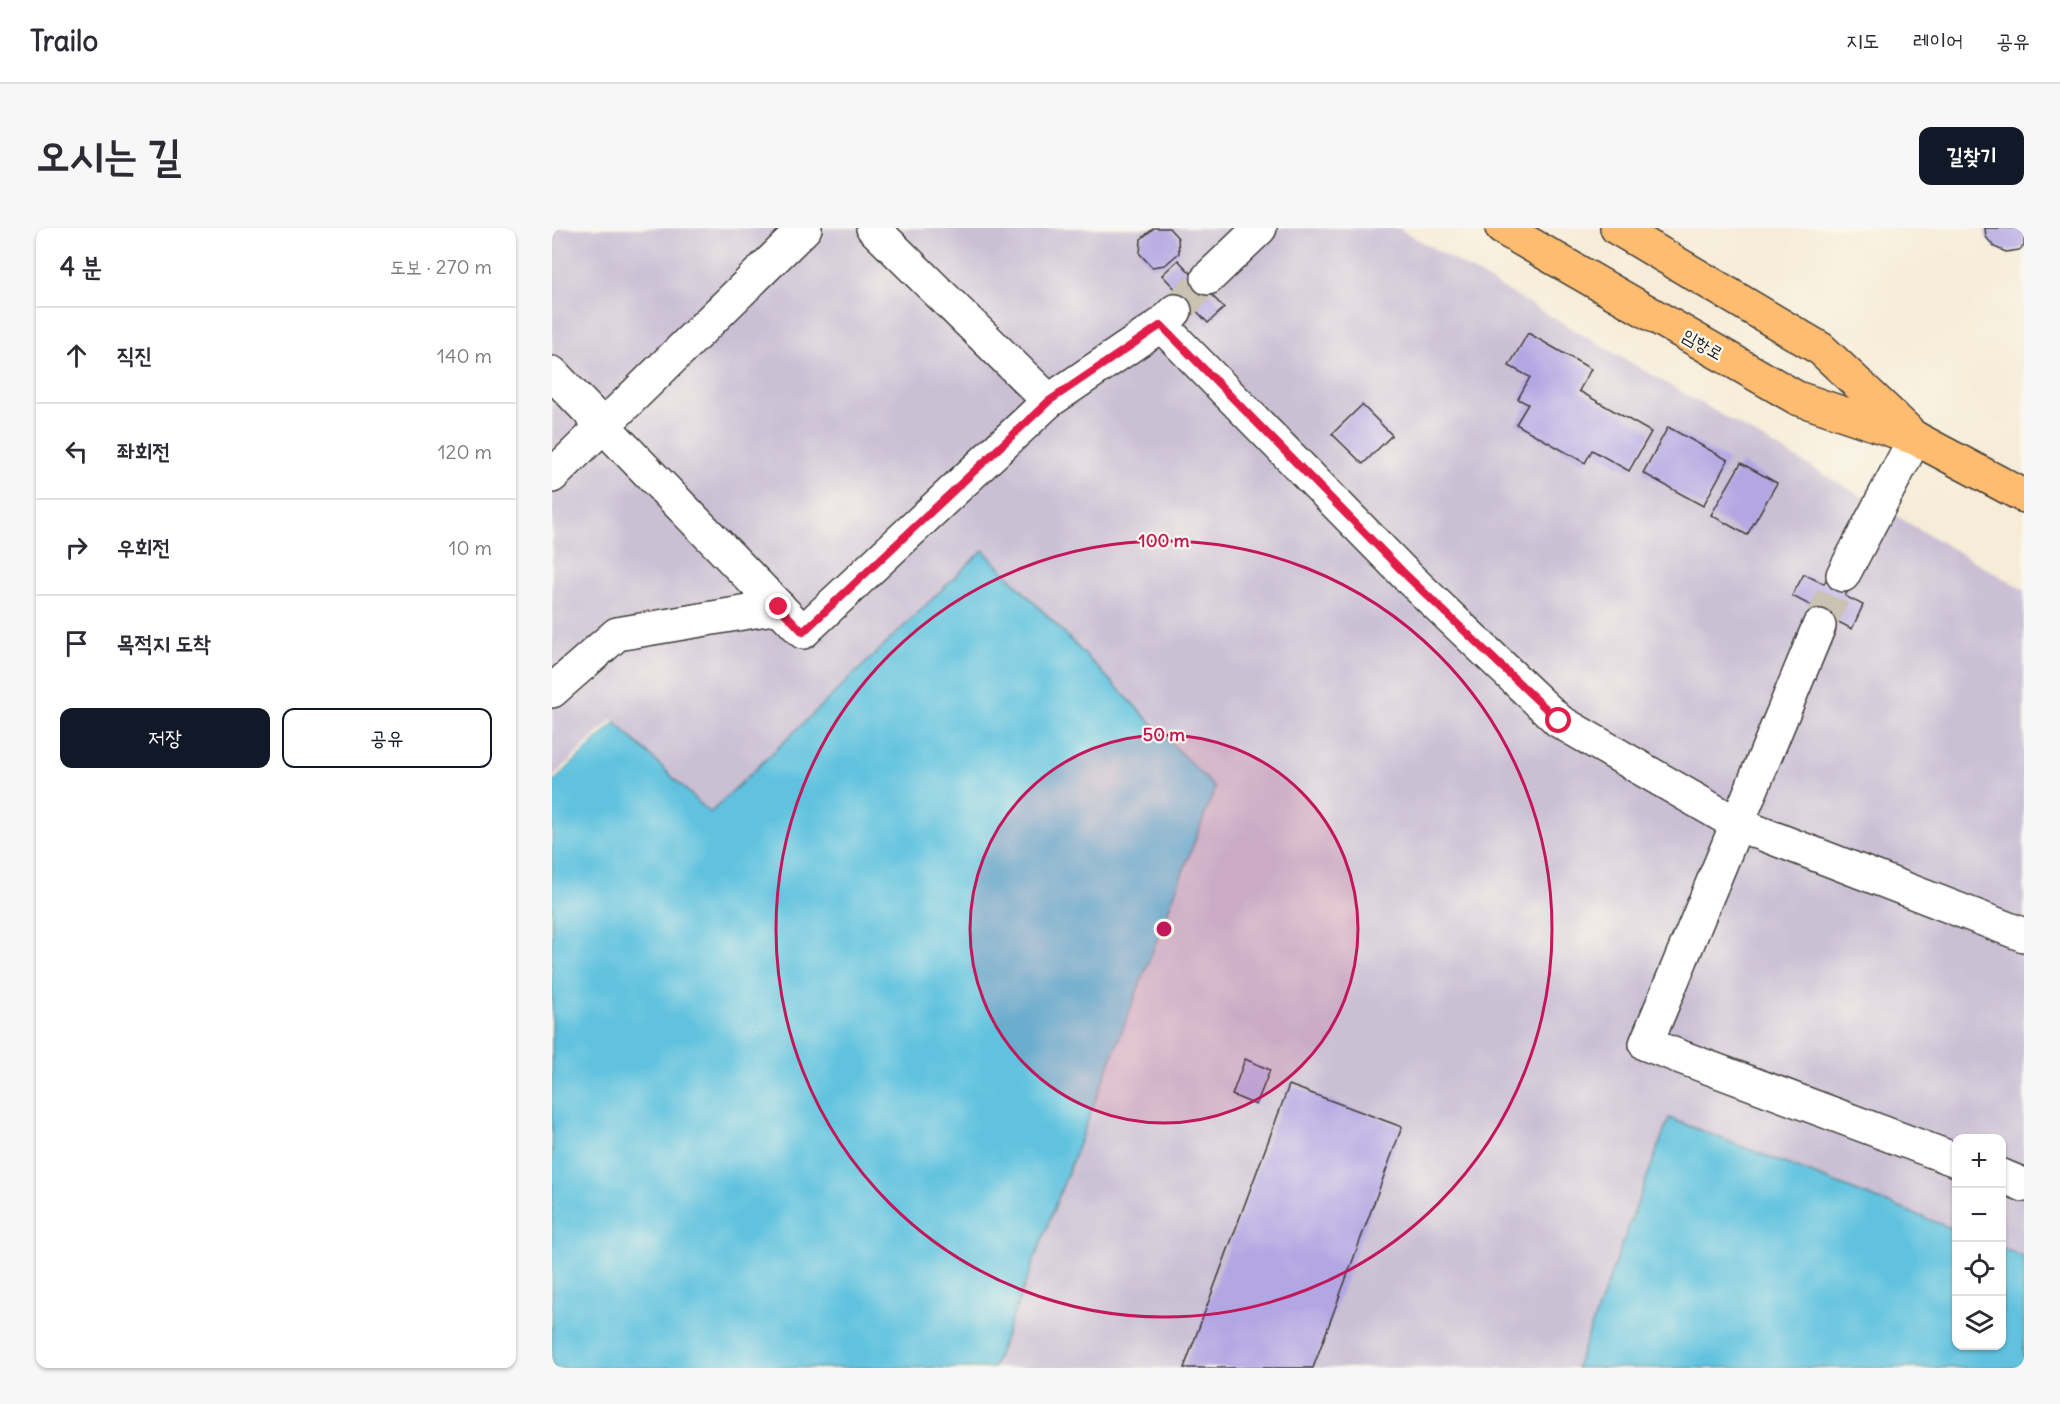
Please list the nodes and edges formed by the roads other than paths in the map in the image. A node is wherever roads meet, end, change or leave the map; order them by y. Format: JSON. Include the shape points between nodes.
{"nodes":[{"id":1,"x":805,"y":228,"type":"edge"},
{"id":2,"x":873,"y":228,"type":"edge"},
{"id":3,"x":1260,"y":228,"type":"edge"},
{"id":4,"x":1502,"y":228,"type":"edge"},
{"id":5,"x":1617,"y":228,"type":"edge"},
{"id":6,"x":1208,"y":278,"type":"tunnel mouth"},
{"id":7,"x":552,"y":373,"type":"edge"},
{"id":8,"x":1049,"y":401,"type":"junction"},
{"id":9,"x":603,"y":426,"type":"junction"},
{"id":10,"x":1914,"y":438,"type":"junction"},
{"id":11,"x":552,"y":476,"type":"edge"},
{"id":12,"x":2024,"y":496,"type":"edge"},
{"id":13,"x":1843,"y":575,"type":"tunnel mouth"},
{"id":14,"x":779,"y":607,"type":"junction"},
{"id":15,"x":1819,"y":626,"type":"tunnel mouth"},
{"id":16,"x":552,"y":691,"type":"edge"},
{"id":17,"x":1737,"y":824,"type":"junction"},
{"id":18,"x":2024,"y":935,"type":"edge"},
{"id":19,"x":1952,"y":1159,"type":"edge"},
{"id":20,"x":2006,"y":1178,"type":"edge"},
{"id":21,"x":2024,"y":1185,"type":"edge"}],
"edges":[{"from":1,"to":9,"type":"lane"},
{"from":2,"to":8,"type":"lane"},
{"from":3,"to":6,"type":"lane"},
{"from":4,"to":10,"type":"main road","name":"임항로","via":[[1797,398]]},
{"from":5,"to":10,"type":"main road","name":"임항로","via":[[1821,349]]},
{"from":7,"to":9,"type":"lane"},
{"from":8,"to":14,"type":"lane","via":[[803,632]]},
{"from":8,"to":17,"type":"lane","via":[[1168,318],[1408,577],[1559,721]]},
{"from":9,"to":11,"type":"lane"},
{"from":9,"to":14,"type":"lane"},
{"from":10,"to":12,"type":"main road","name":"임항로"},
{"from":10,"to":13,"type":"lane"},
{"from":14,"to":16,"type":"lane","via":[[617,634]]},
{"from":15,"to":17,"type":"lane"},
{"from":17,"to":18,"type":"lane"},
{"from":17,"to":19,"type":"lane","via":[[1646,1044]]},
{"from":20,"to":21,"type":"lane"}]}
